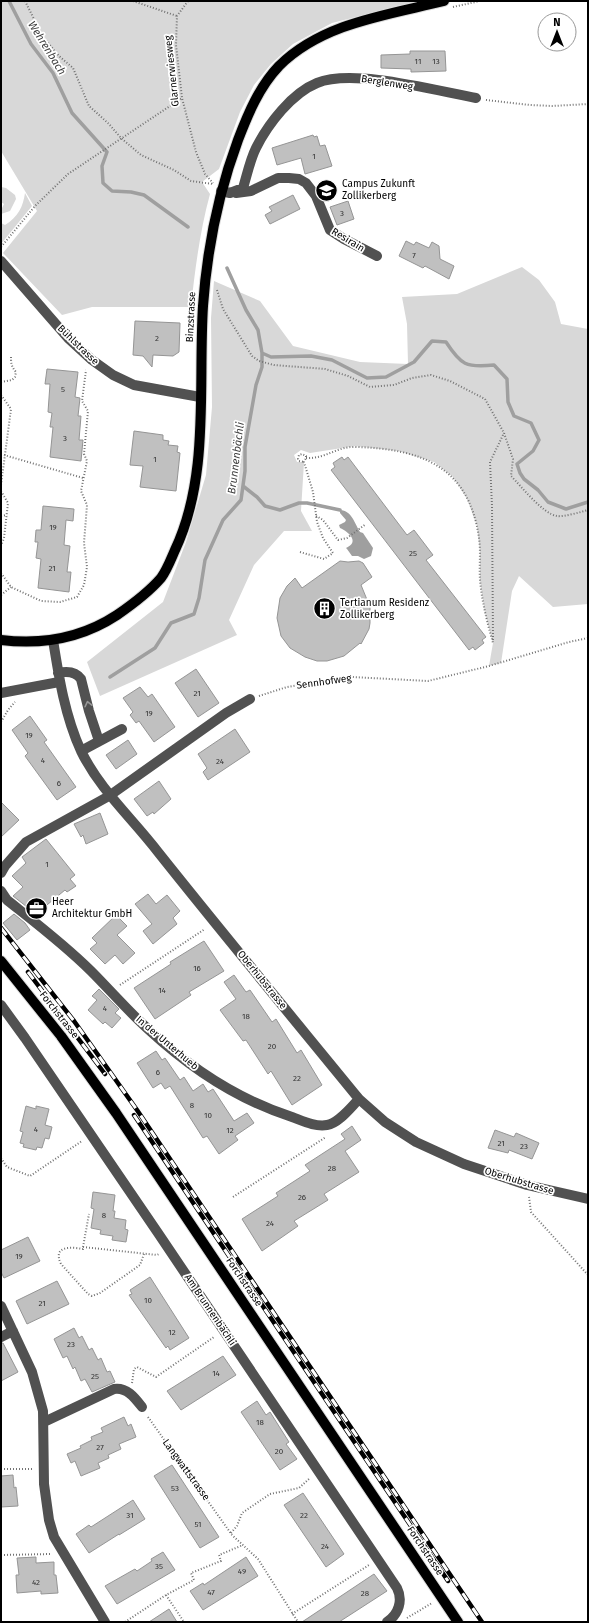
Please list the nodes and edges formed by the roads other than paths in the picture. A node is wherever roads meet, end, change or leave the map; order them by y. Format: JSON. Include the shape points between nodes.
{"nodes":[{"id":1,"x":444,"y":1,"type":"edge"},
{"id":2,"x":476,"y":98,"type":"road end"},
{"id":3,"x":222,"y":190,"type":"junction"},
{"id":4,"x":377,"y":256,"type":"dead end"},
{"id":5,"x":1,"y":261,"type":"edge"},
{"id":6,"x":200,"y":397,"type":"junction"},
{"id":7,"x":1,"y":640,"type":"edge"},
{"id":8,"x":53,"y":640,"type":"junction"},
{"id":9,"x":59,"y":677,"type":"junction"},
{"id":10,"x":1,"y":694,"type":"edge"},
{"id":11,"x":250,"y":699,"type":"road end"},
{"id":12,"x":122,"y":729,"type":"dead end"},
{"id":13,"x":99,"y":741,"type":"junction"},
{"id":14,"x":81,"y":751,"type":"junction"},
{"id":15,"x":109,"y":796,"type":"junction"},
{"id":16,"x":1,"y":872,"type":"edge"},
{"id":17,"x":1,"y":891,"type":"edge"},
{"id":18,"x":1,"y":961,"type":"edge"},
{"id":19,"x":1,"y":1006,"type":"edge"},
{"id":20,"x":360,"y":1098,"type":"junction"},
{"id":21,"x":588,"y":1199,"type":"edge"},
{"id":22,"x":1,"y":1306,"type":"edge"},
{"id":23,"x":14,"y":1331,"type":"junction"},
{"id":24,"x":1,"y":1337,"type":"edge"},
{"id":25,"x":142,"y":1407,"type":"road end"},
{"id":26,"x":44,"y":1422,"type":"junction"},
{"id":27,"x":389,"y":1621,"type":"edge"},
{"id":28,"x":105,"y":1622,"type":"edge"},
{"id":29,"x":458,"y":1622,"type":"edge"}],
"edges":[{"from":1,"to":3,"type":"main road","name":"Binzstrasse","via":[[356,23],[328,33],[295,52],[279,66],[256,99],[246,119]]},
{"from":2,"to":3,"type":"street","name":"Berglenweg","via":[[364,78],[334,78],[317,83],[299,94],[270,123],[256,149],[243,188]]},
{"from":3,"to":4,"type":"street","name":"Resirain","via":[[250,191],[278,178],[299,179],[306,183],[316,196],[330,230]]},
{"from":3,"to":6,"type":"main road","name":"Binzstrasse","via":[[206,270]]},
{"from":5,"to":6,"type":"street","name":"Bühlstrasse","via":[[68,338],[102,368],[134,385]]},
{"from":6,"to":8,"type":"main road","name":"Binzstrasse","via":[[198,469],[191,507],[182,535],[163,576],[144,596],[103,624],[73,636]]},
{"from":7,"to":8,"type":"main road","name":"Binzstrasse"},
{"from":8,"to":9,"type":"street","name":"Oberhubstrasse"},
{"from":9,"to":10,"type":"street"},
{"from":13,"to":9,"type":"street","one_way":true,"via":[[81,679],[74,673],[65,672]]},
{"from":9,"to":14,"type":"street","name":"Oberhubstrasse","via":[[67,717]]},
{"from":11,"to":15,"type":"street","via":[[226,713]]},
{"from":12,"to":13,"type":"street"},
{"from":13,"to":14,"type":"street"},
{"from":14,"to":15,"type":"street","name":"Oberhubstrasse"},
{"from":15,"to":16,"type":"street","via":[[26,842]]},
{"from":15,"to":20,"type":"street","name":"Oberhubstrasse","via":[[153,845]]},
{"from":17,"to":20,"type":"street","name":"In der Unterhueb","via":[[7,900],[59,942],[148,1029],[195,1068],[236,1093],[281,1114],[320,1125],[328,1125],[338,1119]]},
{"from":18,"to":29,"type":"main road","name":"Forchstrasse","via":[[61,1036],[116,1113]]},
{"from":19,"to":27,"type":"street","name":"Am Brunnenbächli","via":[[91,1134],[378,1559],[400,1594],[399,1606]]},
{"from":20,"to":21,"type":"street","name":"Oberhubstrasse","via":[[385,1122],[416,1142],[464,1164],[527,1185]]},
{"from":22,"to":23,"type":"street"},
{"from":23,"to":24,"type":"street"},
{"from":23,"to":26,"type":"street","via":[[32,1372]]},
{"from":25,"to":26,"type":"street","via":[[130,1394],[120,1388],[114,1388]]},
{"from":26,"to":28,"type":"street","via":[[44,1484],[54,1537]]}]}
